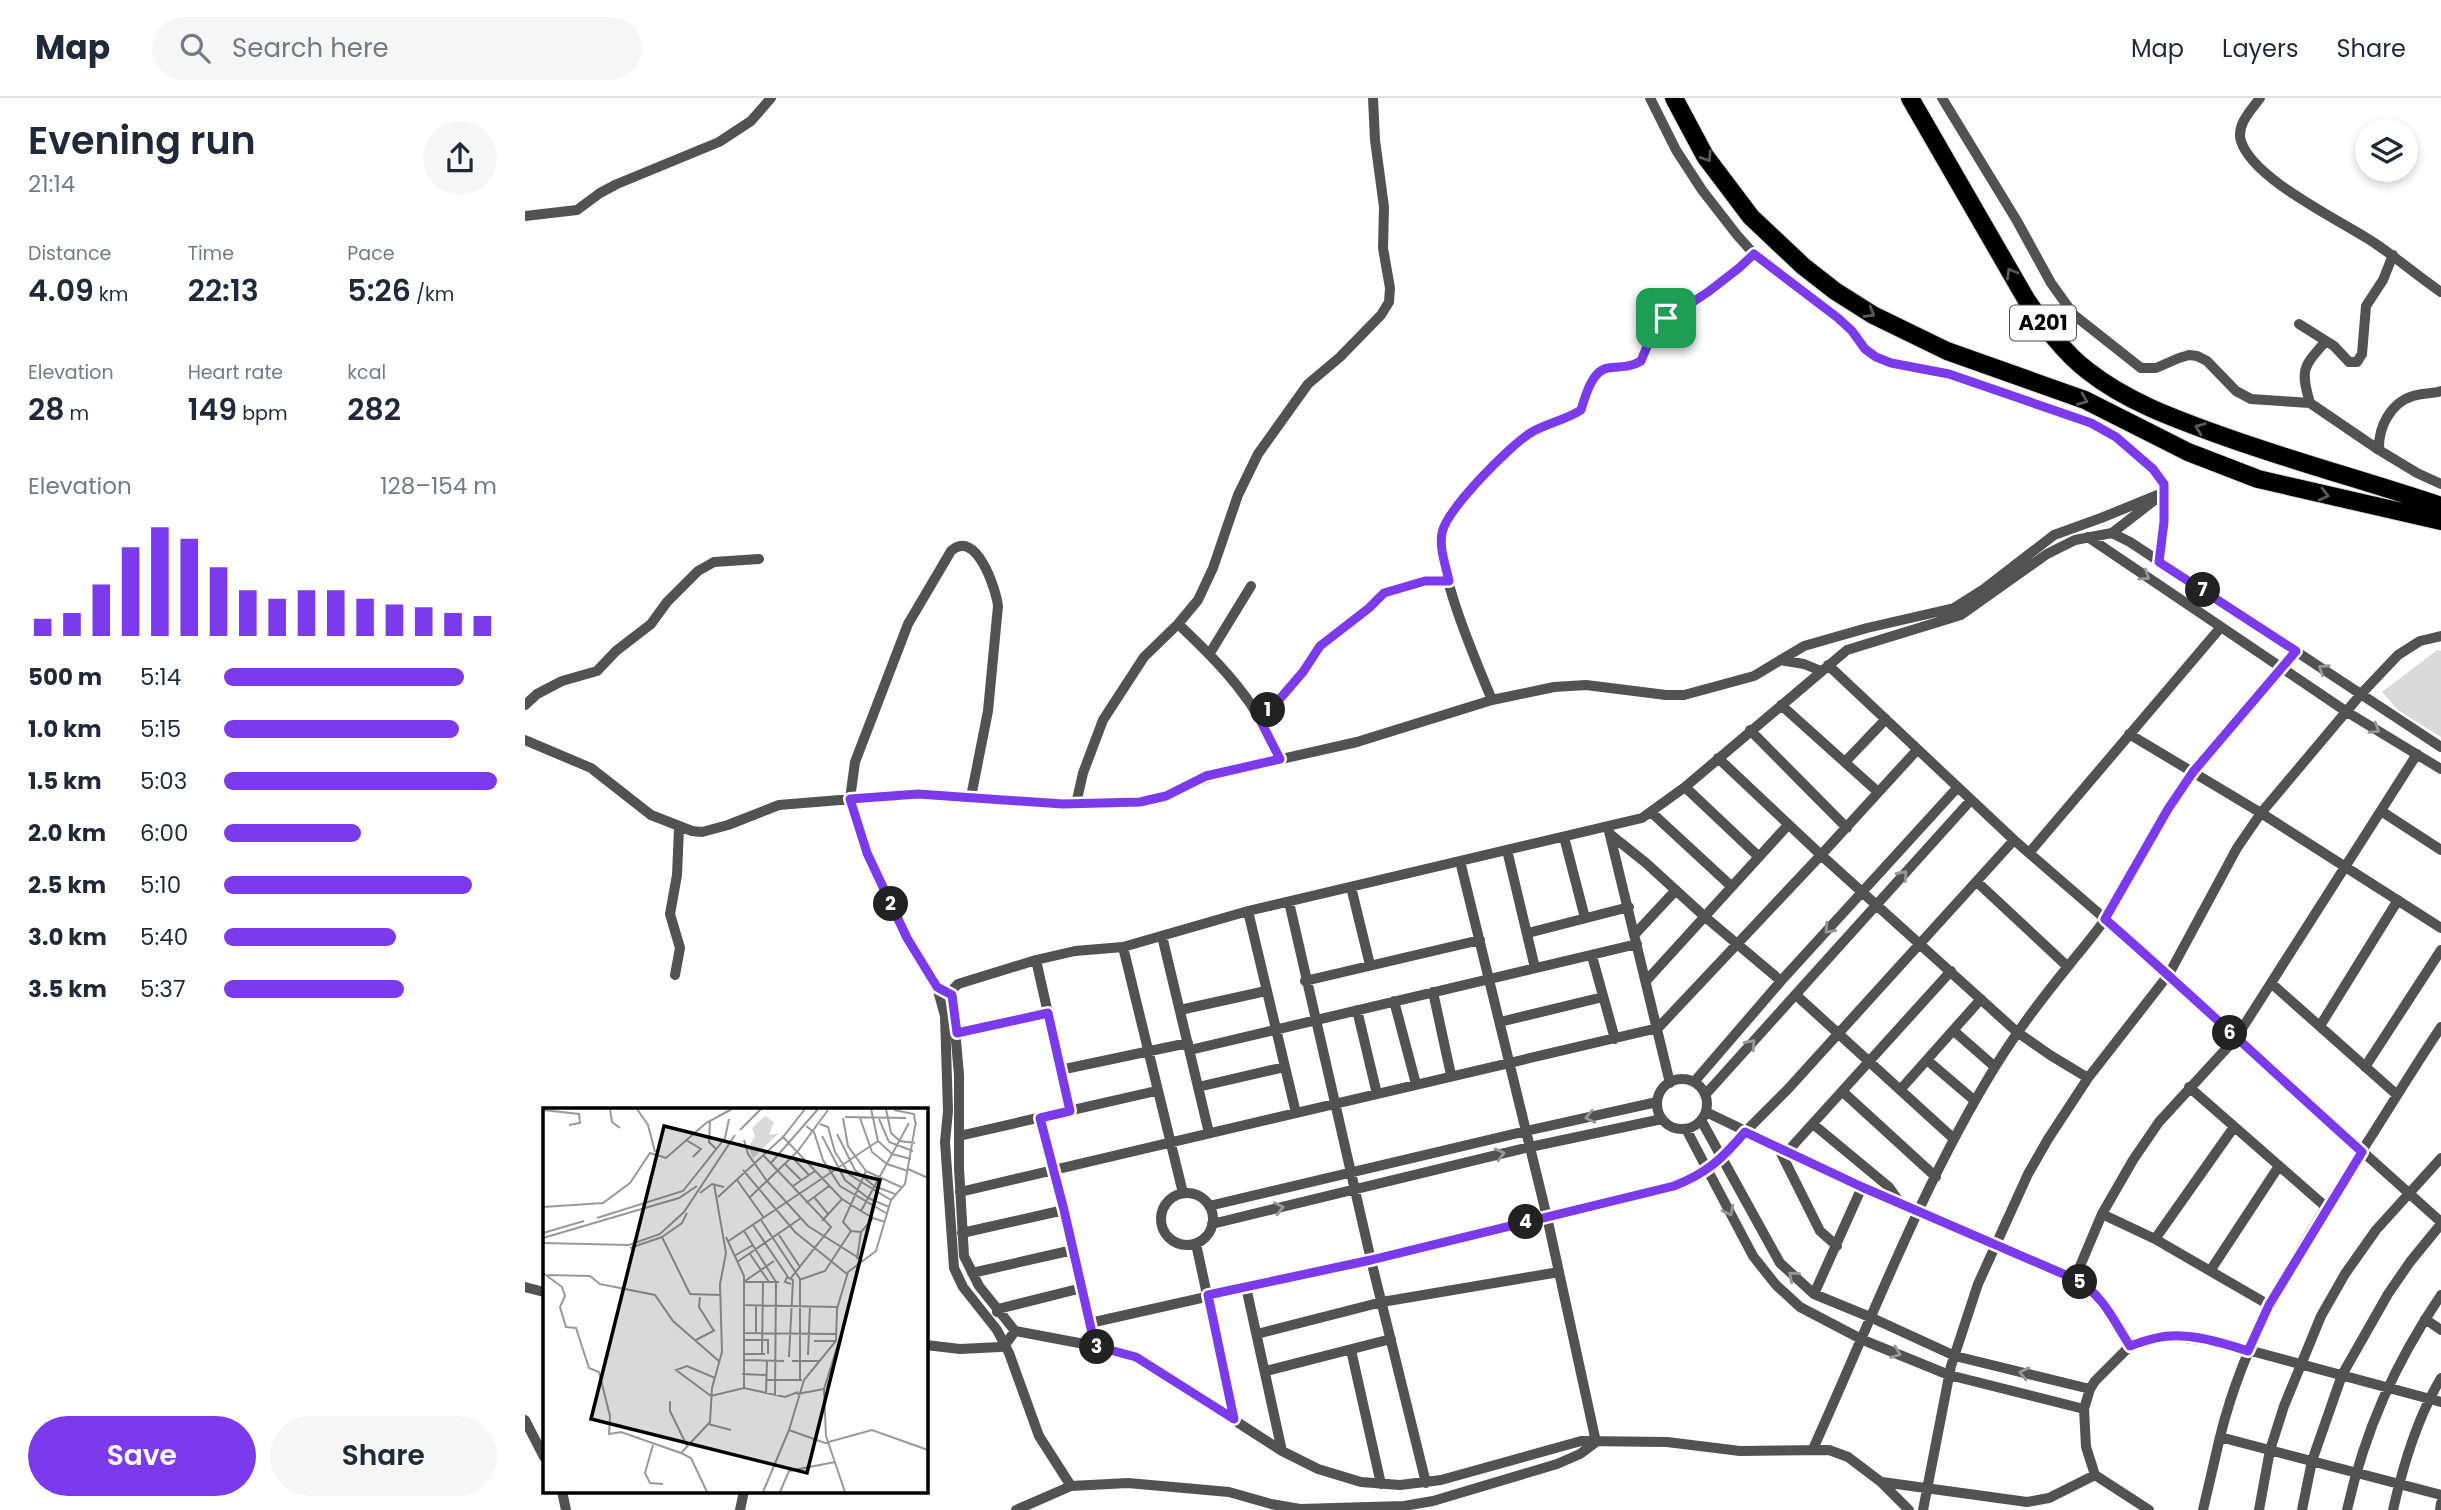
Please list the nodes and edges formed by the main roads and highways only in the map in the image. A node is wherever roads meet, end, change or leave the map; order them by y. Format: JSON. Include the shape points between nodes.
{"nodes":[{"id":1,"x":1674,"y":98,"type":"edge"},
{"id":2,"x":1910,"y":98,"type":"edge"},
{"id":3,"x":2441,"y":506,"type":"edge"},
{"id":4,"x":2441,"y":521,"type":"edge"}],
"edges":[{"from":1,"to":4,"type":"highway","number":"A201","one_way":true,"via":[[1706,156],[1751,217],[1803,266],[1873,315],[1947,351],[2085,400],[2188,452],[2258,479]]},
{"from":3,"to":2,"type":"highway","number":"A201","one_way":true,"via":[[2200,428],[2125,395],[2086,370],[2026,299]]}]}
